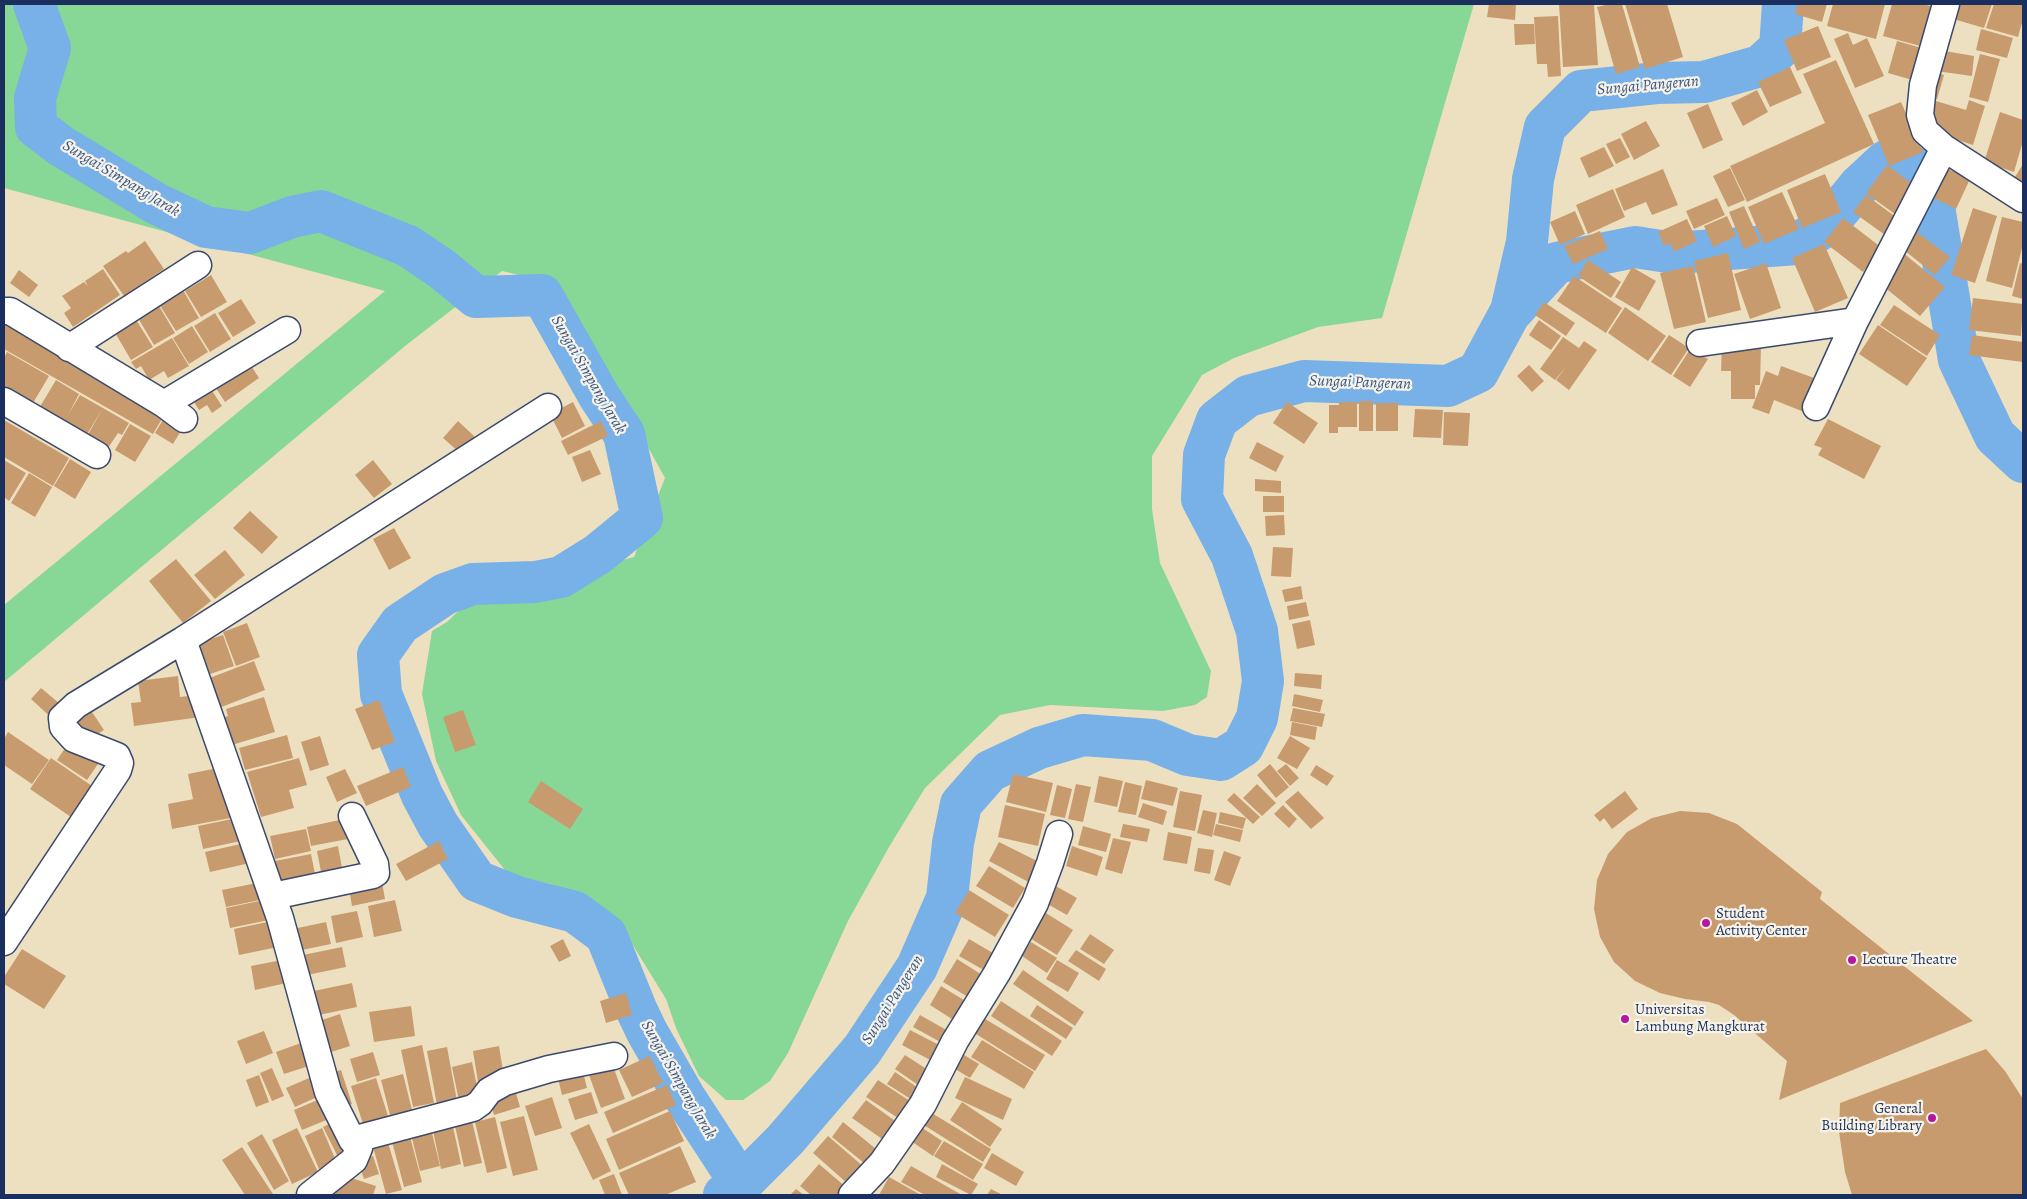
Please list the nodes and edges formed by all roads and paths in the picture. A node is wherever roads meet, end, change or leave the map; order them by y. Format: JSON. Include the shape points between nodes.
{"nodes":[{"id":1,"x":1946,"y":4,"type":"edge"},
{"id":2,"x":1944,"y":148,"type":"junction"},
{"id":3,"x":2023,"y":199,"type":"edge"},
{"id":4,"x":198,"y":265,"type":"dead end"},
{"id":5,"x":4,"y":311,"type":"edge"},
{"id":6,"x":1855,"y":321,"type":"junction"},
{"id":7,"x":287,"y":330,"type":"dead end"},
{"id":8,"x":1700,"y":344,"type":"dead end"},
{"id":9,"x":70,"y":348,"type":"junction"},
{"id":10,"x":4,"y":401,"type":"edge"},
{"id":11,"x":548,"y":407,"type":"dead end"},
{"id":12,"x":1816,"y":407,"type":"dead end"},
{"id":13,"x":97,"y":455,"type":"dead end"},
{"id":14,"x":184,"y":640,"type":"junction"},
{"id":15,"x":352,"y":816,"type":"dead end"},
{"id":16,"x":1058,"y":834,"type":"dead end"},
{"id":17,"x":273,"y":896,"type":"junction"},
{"id":18,"x":4,"y":942,"type":"edge"},
{"id":19,"x":614,"y":1056,"type":"dead end"},
{"id":20,"x":352,"y":1140,"type":"junction"},
{"id":21,"x":310,"y":1195,"type":"edge"},
{"id":22,"x":852,"y":1195,"type":"edge"}],
"edges":[{"from":1,"to":2,"type":"street","via":[[1920,102],[1925,130]]},
{"from":2,"to":3,"type":"street"},
{"from":2,"to":6,"type":"street"},
{"from":4,"to":9,"type":"street"},
{"from":5,"to":9,"type":"street","via":[[10,311]]},
{"from":6,"to":8,"type":"street"},
{"from":6,"to":12,"type":"street"},
{"from":7,"to":9,"type":"street","via":[[174,412]]},
{"from":10,"to":13,"type":"street"},
{"from":11,"to":14,"type":"street"},
{"from":14,"to":17,"type":"street"},
{"from":14,"to":18,"type":"street","via":[[76,706],[62,718],[63,727],[74,739],[117,756],[120,763]]},
{"from":15,"to":17,"type":"street","via":[[375,864],[376,873]]},
{"from":16,"to":22,"type":"street","via":[[1035,903],[923,1104],[882,1163]]},
{"from":17,"to":20,"type":"street","via":[[328,1092]]},
{"from":19,"to":20,"type":"street","via":[[505,1082],[488,1091],[473,1108]]},
{"from":20,"to":21,"type":"street","via":[[359,1148],[354,1160]]}]}
